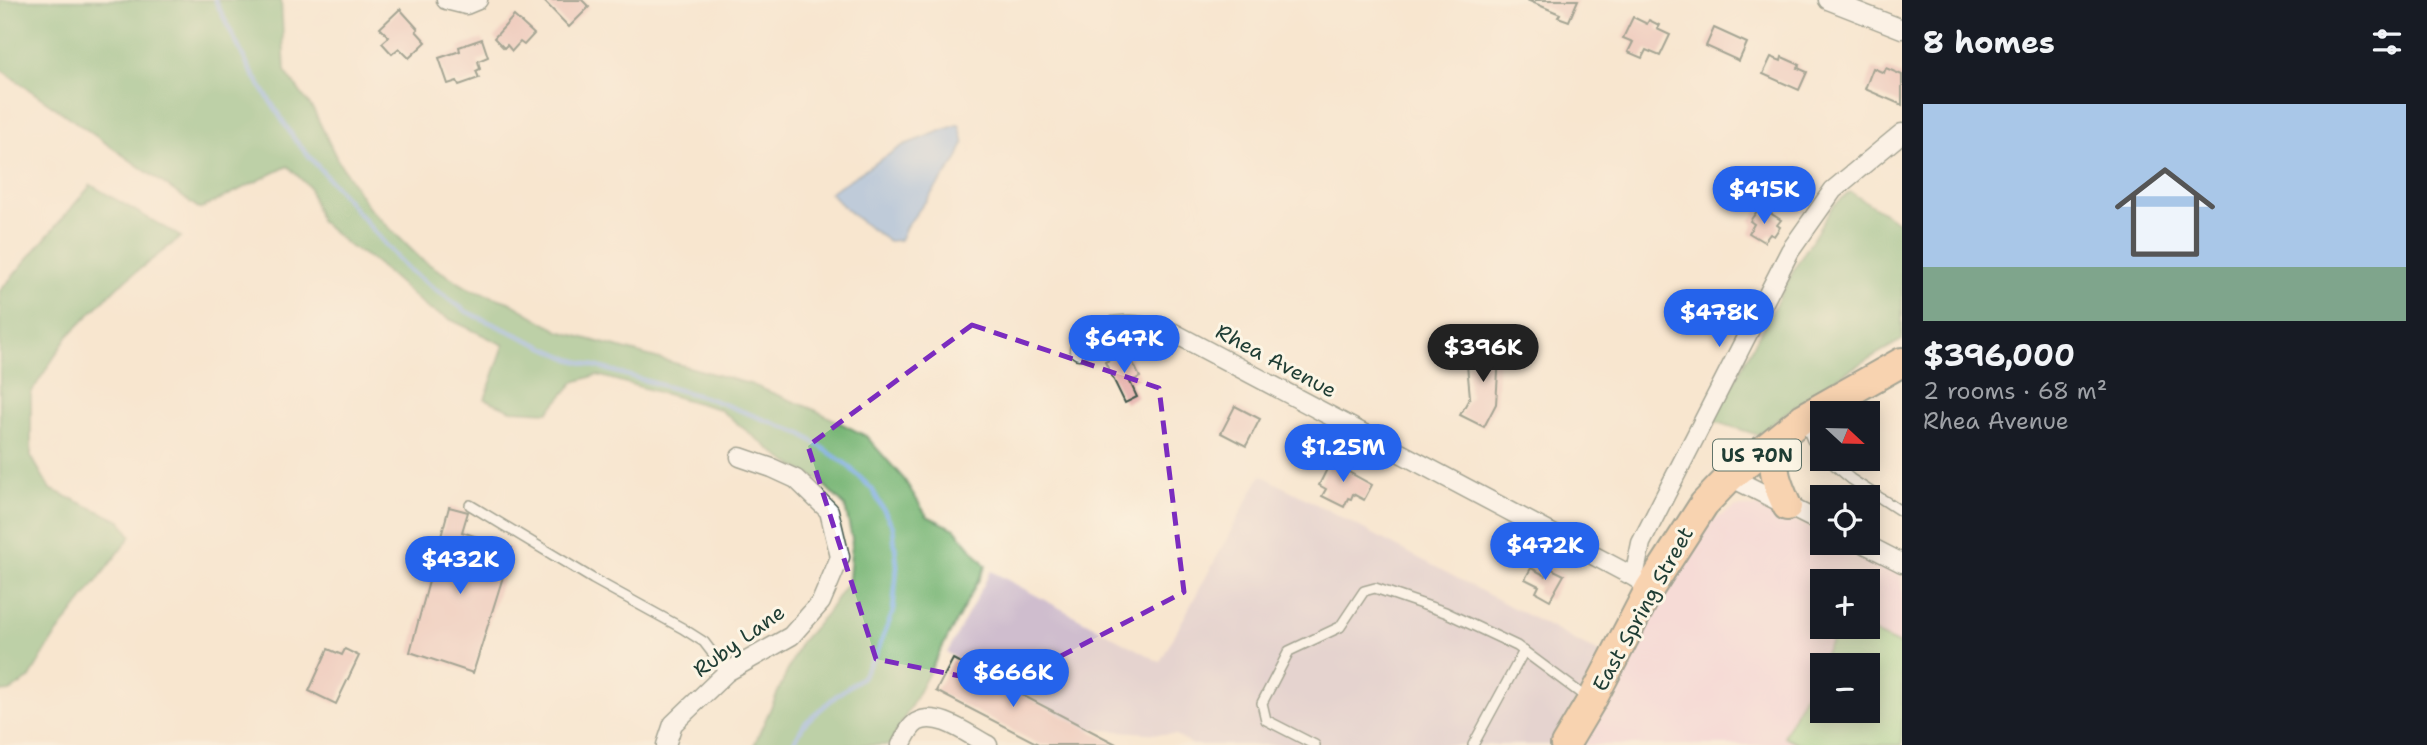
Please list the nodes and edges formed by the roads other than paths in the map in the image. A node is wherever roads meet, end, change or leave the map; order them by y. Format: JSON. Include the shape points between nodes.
{"nodes":[{"id":1,"x":446,"y":0,"type":"edge"},
{"id":2,"x":478,"y":0,"type":"edge"},
{"id":3,"x":1828,"y":0,"type":"edge"},
{"id":4,"x":1902,"y":29,"type":"edge"},
{"id":5,"x":1902,"y":133,"type":"edge"},
{"id":6,"x":1079,"y":350,"type":"dead end"},
{"id":7,"x":1902,"y":362,"type":"edge"},
{"id":8,"x":1804,"y":418,"type":"junction"},
{"id":9,"x":1810,"y":434,"type":"edge"},
{"id":10,"x":1781,"y":437,"type":"junction"},
{"id":11,"x":740,"y":457,"type":"dead end"},
{"id":12,"x":1841,"y":471,"type":"edge"},
{"id":13,"x":1730,"y":477,"type":"junction"},
{"id":14,"x":470,"y":505,"type":"dead end"},
{"id":15,"x":1787,"y":506,"type":"junction"},
{"id":16,"x":1902,"y":512,"type":"edge"},
{"id":17,"x":1810,"y":517,"type":"edge"},
{"id":18,"x":1880,"y":552,"type":"edge"},
{"id":19,"x":1902,"y":563,"type":"edge"},
{"id":20,"x":1642,"y":583,"type":"junction"},
{"id":21,"x":1524,"y":651,"type":"junction"},
{"id":22,"x":727,"y":672,"type":"junction"},
{"id":23,"x":1591,"y":701,"type":"junction"},
{"id":24,"x":666,"y":745,"type":"edge"},
{"id":25,"x":901,"y":745,"type":"edge"},
{"id":26,"x":988,"y":745,"type":"edge"},
{"id":27,"x":1315,"y":745,"type":"edge"},
{"id":28,"x":1473,"y":745,"type":"edge"},
{"id":29,"x":1565,"y":745,"type":"edge"}],
"edges":[{"from":1,"to":2,"type":"street","via":[[466,5]]},
{"from":3,"to":4,"type":"street"},
{"from":5,"to":20,"type":"street","via":[[1833,190],[1790,251],[1641,543]]},
{"from":6,"to":20,"type":"street","name":"Rhea Avenue","via":[[1096,332],[1120,325],[1172,332]]},
{"from":7,"to":8,"type":"main road","name":"East Spring Street","number":"US 70N"},
{"from":8,"to":9,"type":"lane"},
{"from":8,"to":10,"type":"main road","name":"East Spring Street","number":"US 70N"},
{"from":10,"to":13,"type":"main road","name":"East Spring Street","number":"US 70N"},
{"from":10,"to":15,"type":"main road","via":[[1774,477]]},
{"from":11,"to":22,"type":"street","name":"Ruby Lane","via":[[796,479],[830,512],[840,557],[821,602],[791,636]]},
{"from":12,"to":16,"type":"lane"},
{"from":13,"to":15,"type":"street"},
{"from":13,"to":20,"type":"main road","name":"East Spring Street","number":"US 70N"},
{"from":14,"to":22,"type":"lane","via":[[704,642]]},
{"from":15,"to":17,"type":"street"},
{"from":18,"to":19,"type":"street"},
{"from":20,"to":23,"type":"main road","name":"East Spring Street","number":"US 70N"},
{"from":21,"to":23,"type":"lane"},
{"from":21,"to":27,"type":"lane","via":[[1445,612],[1375,588],[1364,591],[1340,626],[1289,651],[1262,703],[1266,720]]},
{"from":21,"to":28,"type":"lane"},
{"from":22,"to":24,"type":"street","name":"Ruby Lane","via":[[673,724]]},
{"from":23,"to":29,"type":"main road","name":"East Spring Street","number":"US 70N"},
{"from":25,"to":26,"type":"street","via":[[911,727],[925,719],[937,720]]}]}
